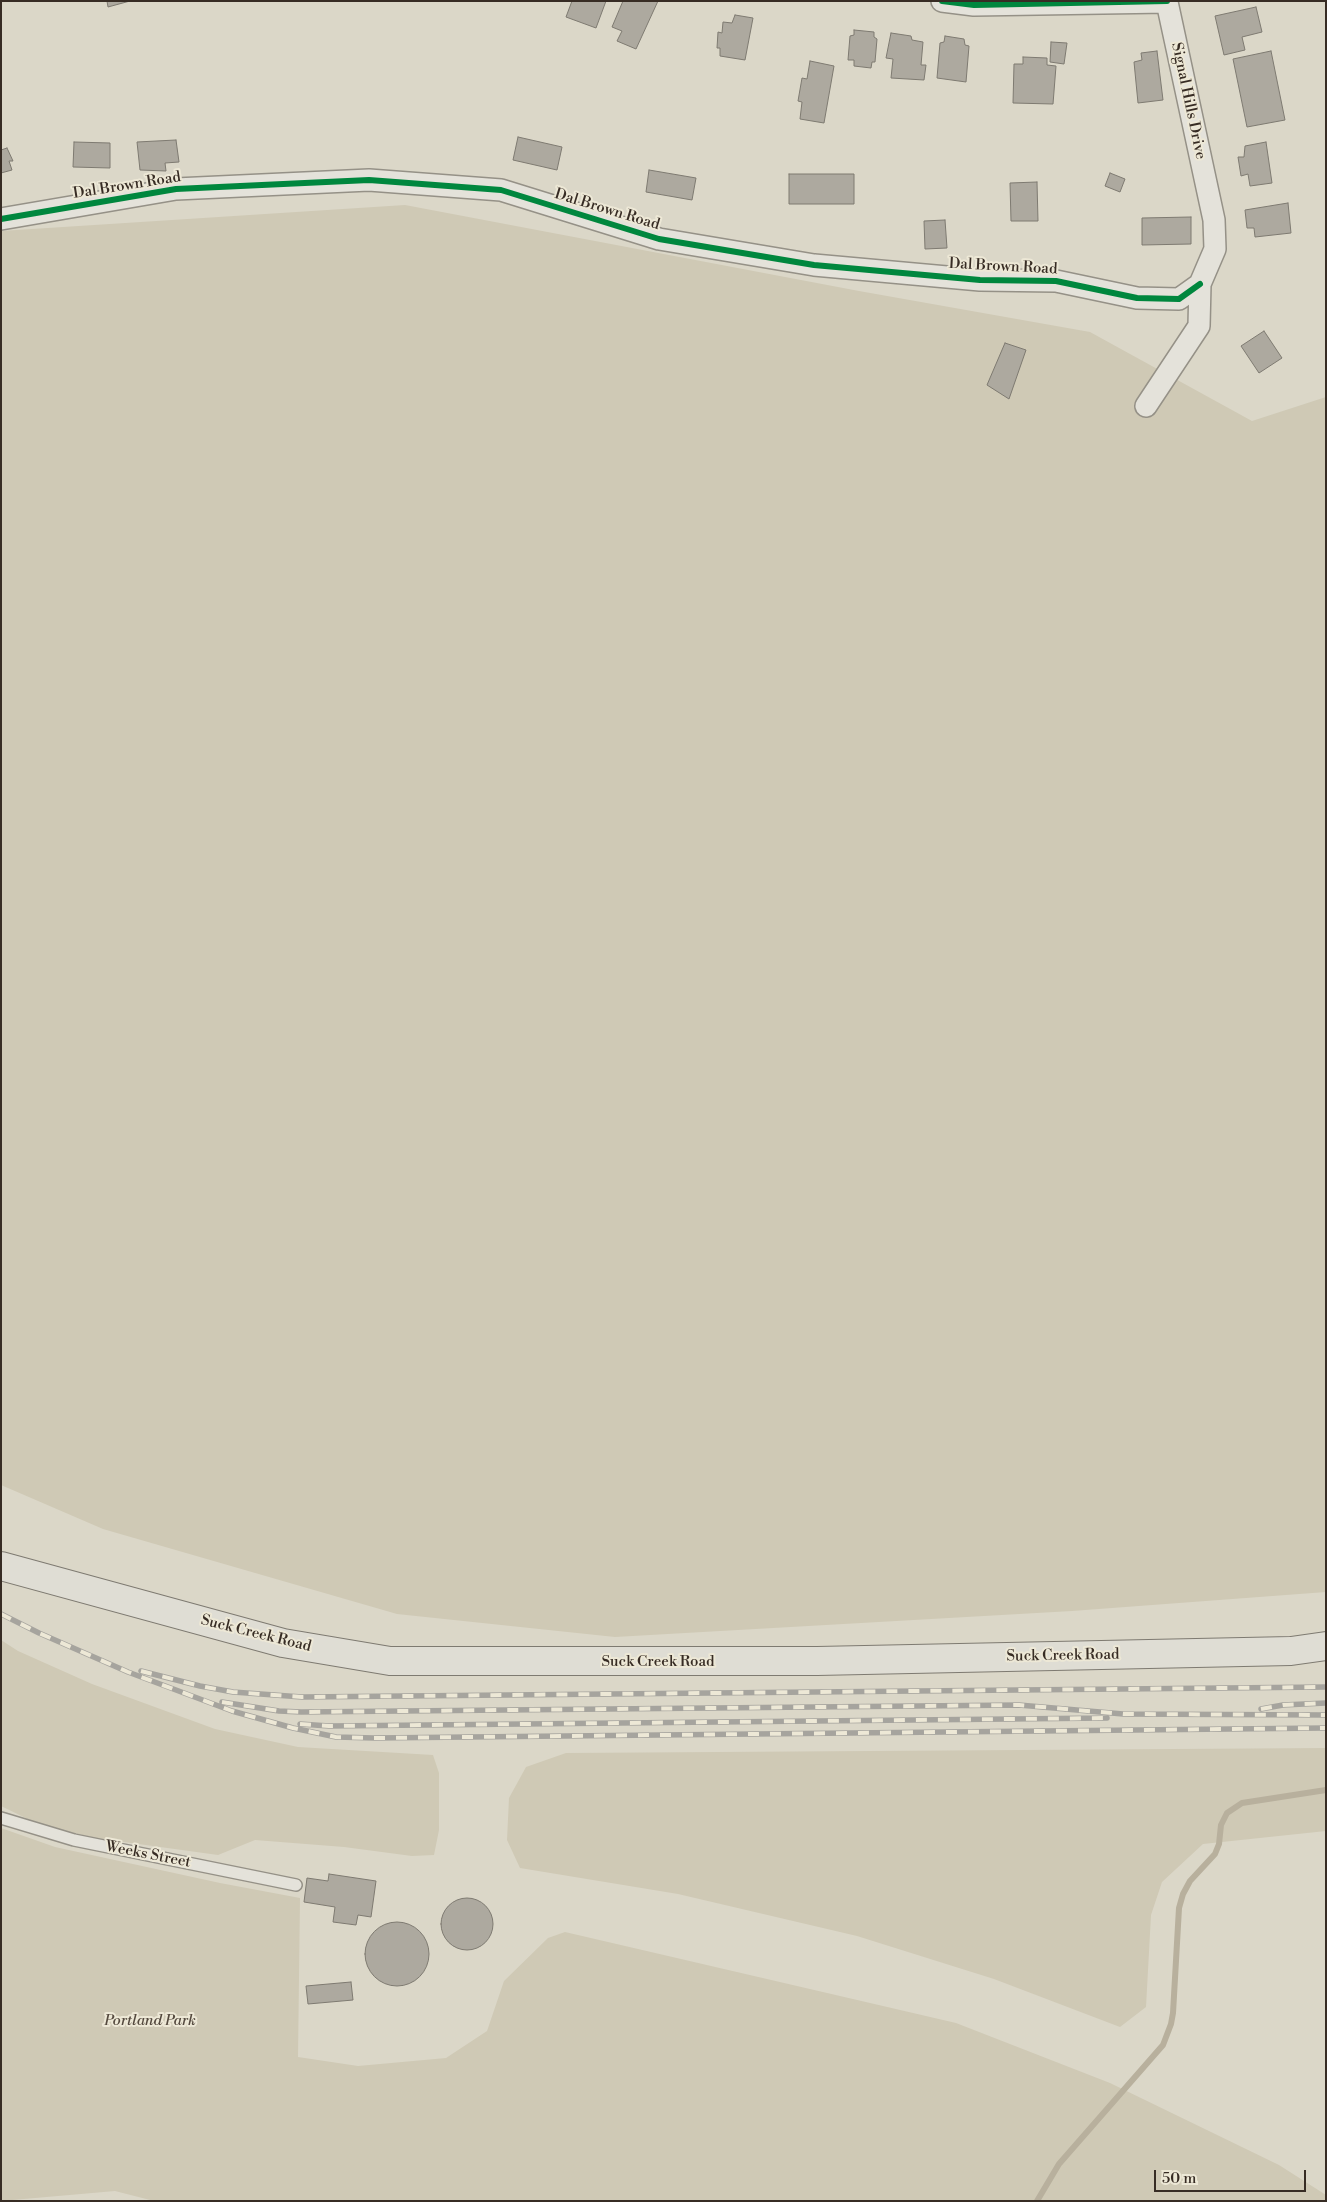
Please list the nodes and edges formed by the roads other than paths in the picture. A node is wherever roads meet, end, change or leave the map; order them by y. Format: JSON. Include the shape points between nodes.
{"nodes":[{"id":1,"x":942,"y":1,"type":"edge"},
{"id":2,"x":1167,"y":1,"type":"edge"},
{"id":3,"x":1,"y":219,"type":"edge"},
{"id":4,"x":1200,"y":284,"type":"junction"},
{"id":5,"x":1146,"y":406,"type":"dead end"},
{"id":6,"x":1,"y":1566,"type":"edge"},
{"id":7,"x":1326,"y":1646,"type":"edge"},
{"id":8,"x":1,"y":1818,"type":"edge"},
{"id":9,"x":296,"y":1885,"type":"dead end"}],
"edges":[{"from":1,"to":2,"type":"street","name":"Signal Hills Drive","via":[[974,5]]},
{"from":2,"to":4,"type":"street","name":"Signal Hills Drive","via":[[1214,220],[1214,249]]},
{"from":3,"to":4,"type":"street","name":"Dal Brown Road","via":[[176,189],[369,180],[501,190],[659,239],[814,265],[980,280],[1056,282],[1137,298],[1179,299]]},
{"from":4,"to":5,"type":"street","name":"Signal Hills Drive","via":[[1198,326]]},
{"from":6,"to":7,"type":"main road","name":"Suck Creek Road","via":[[283,1643],[390,1661],[827,1661],[1291,1651]]},
{"from":8,"to":9,"type":"lane","name":"Weeks Street","via":[[74,1840]]}]}
